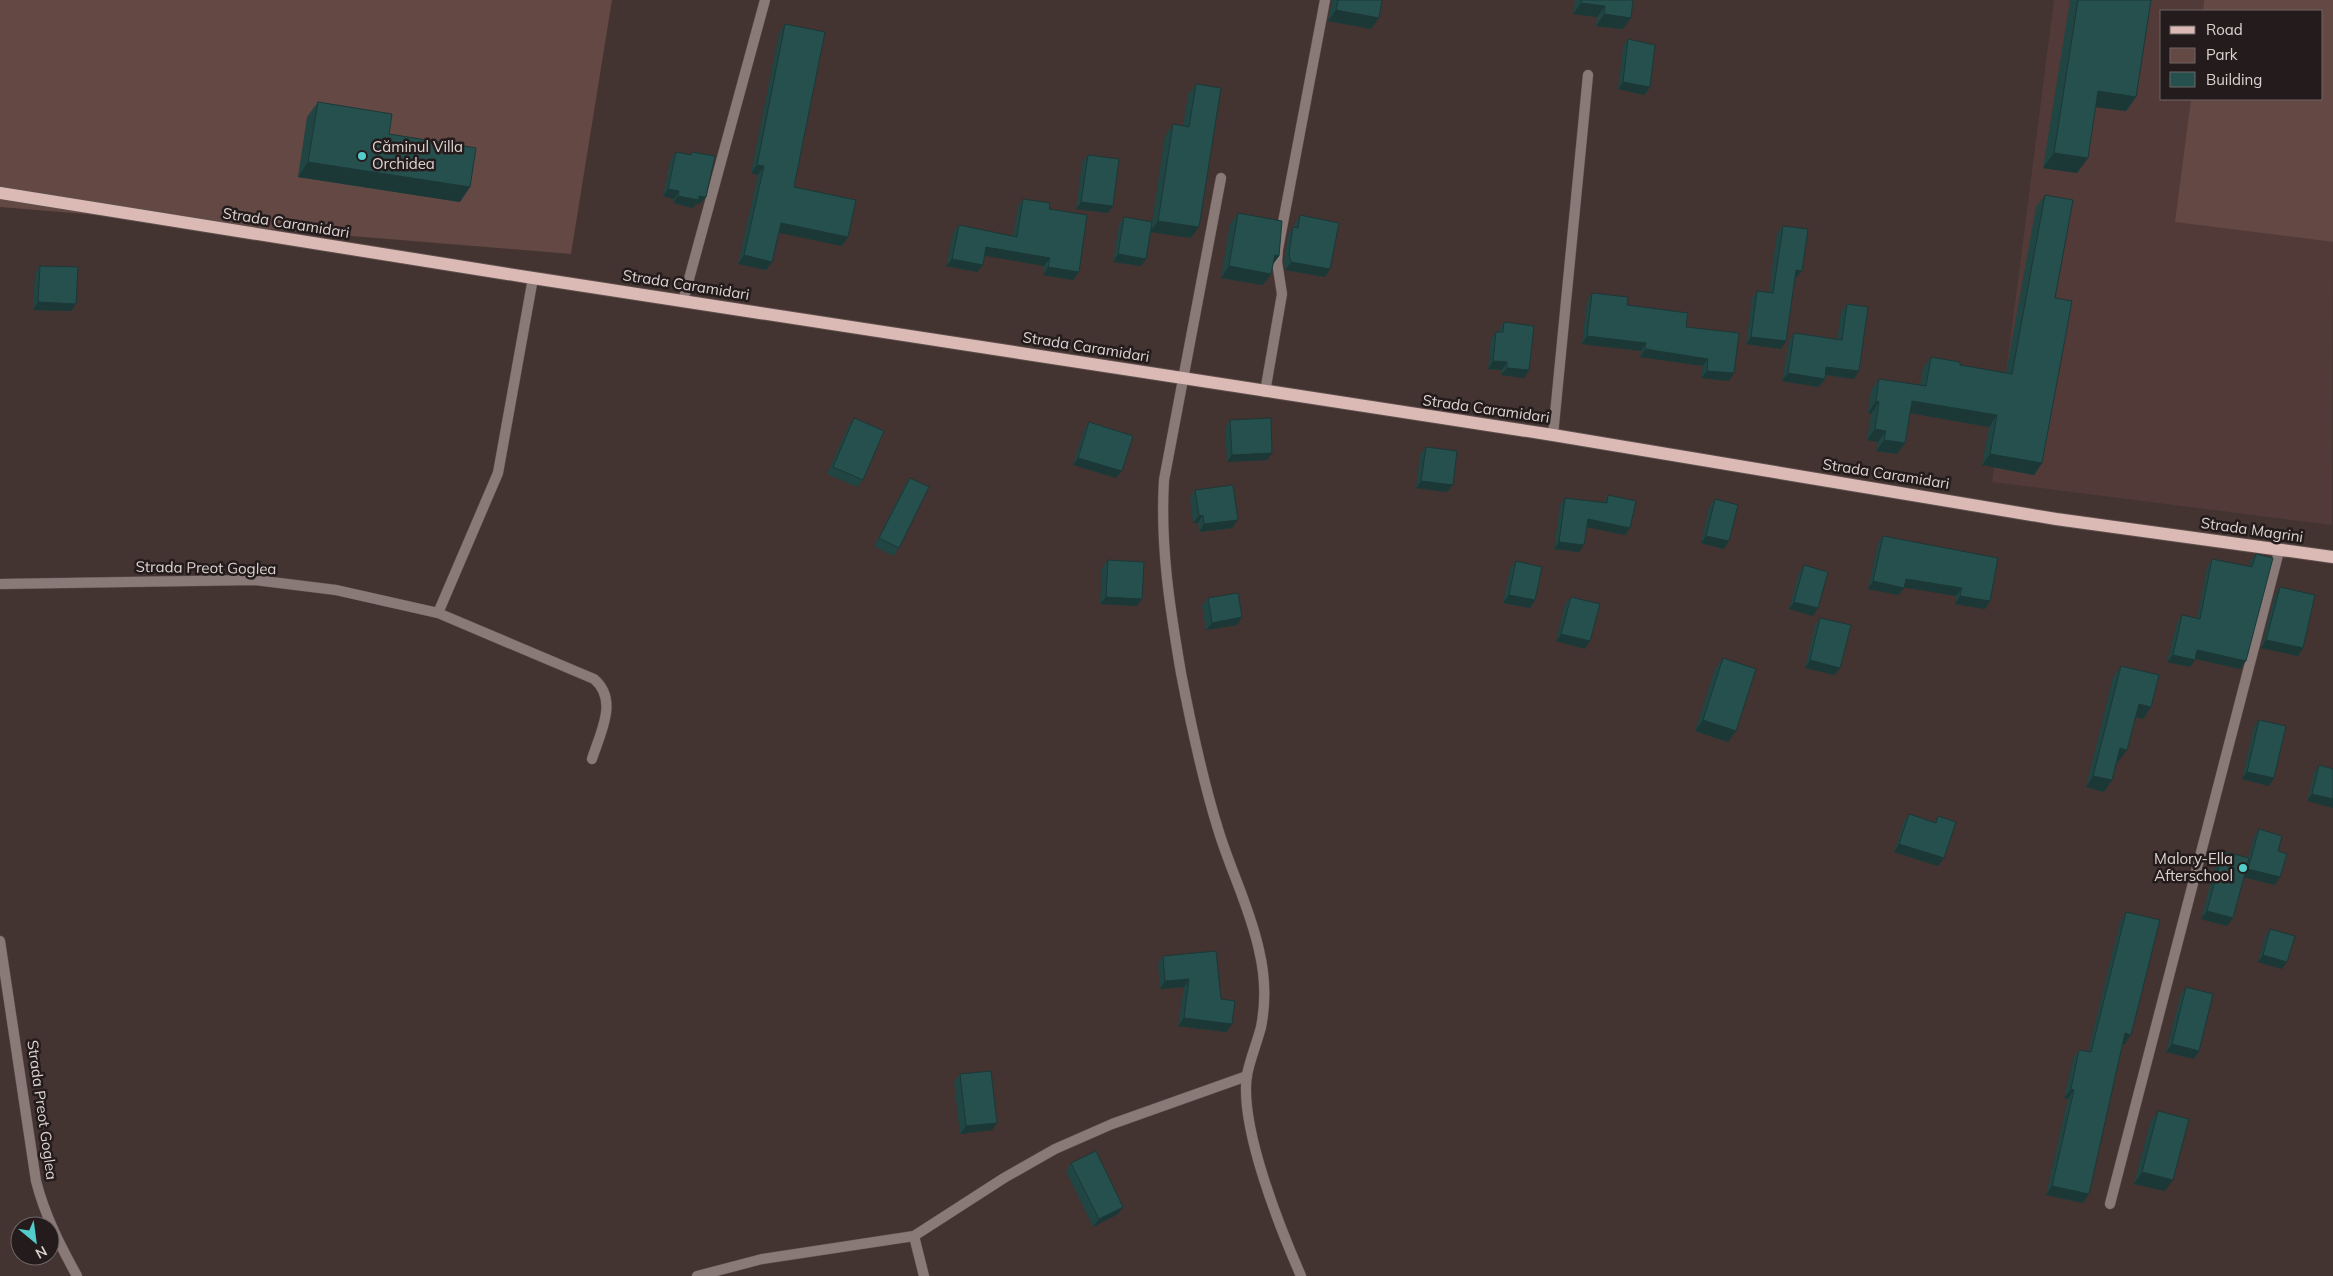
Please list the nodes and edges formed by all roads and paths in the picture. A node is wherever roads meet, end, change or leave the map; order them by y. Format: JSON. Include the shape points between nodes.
{"nodes":[{"id":1,"x":765,"y":0,"type":"edge"},
{"id":2,"x":1325,"y":0,"type":"edge"},
{"id":3,"x":1588,"y":75,"type":"dead end"},
{"id":4,"x":1221,"y":178,"type":"dead end"},
{"id":5,"x":0,"y":193,"type":"edge"},
{"id":6,"x":533,"y":278,"type":"junction"},
{"id":7,"x":683,"y":301,"type":"junction"},
{"id":8,"x":1183,"y":378,"type":"junction"},
{"id":9,"x":1265,"y":392,"type":"junction"},
{"id":10,"x":1553,"y":435,"type":"junction"},
{"id":11,"x":2168,"y":535,"type":"joint"},
{"id":12,"x":2279,"y":550,"type":"junction"},
{"id":13,"x":2333,"y":557,"type":"edge"},
{"id":14,"x":0,"y":584,"type":"edge"},
{"id":15,"x":438,"y":613,"type":"junction"},
{"id":16,"x":592,"y":759,"type":"dead end"},
{"id":17,"x":0,"y":942,"type":"edge"},
{"id":18,"x":1247,"y":1076,"type":"junction"},
{"id":19,"x":2110,"y":1204,"type":"dead end"},
{"id":20,"x":914,"y":1236,"type":"junction"},
{"id":21,"x":77,"y":1276,"type":"edge"},
{"id":22,"x":697,"y":1276,"type":"edge"},
{"id":23,"x":924,"y":1276,"type":"edge"},
{"id":24,"x":1301,"y":1276,"type":"edge"}],
"edges":[{"from":1,"to":7,"type":"street"},
{"from":2,"to":9,"type":"street","via":[[1278,249],[1282,294]]},
{"from":3,"to":10,"type":"street"},
{"from":4,"to":8,"type":"street"},
{"from":5,"to":6,"type":"main road","name":"Strada Caramidari"},
{"from":6,"to":7,"type":"main road","name":"Strada Caramidari"},
{"from":6,"to":15,"type":"street","via":[[498,473]]},
{"from":7,"to":8,"type":"main road","name":"Strada Caramidari"},
{"from":8,"to":9,"type":"main road","name":"Strada Caramidari"},
{"from":8,"to":18,"type":"street","via":[[1164,480],[1164,555],[1169,607],[1201,767],[1218,830],[1259,949],[1265,986],[1261,1026]]},
{"from":9,"to":10,"type":"main road","name":"Strada Caramidari"},
{"from":10,"to":11,"type":"main road","name":"Strada Caramidari"},
{"from":11,"to":12,"type":"main road","name":"Strada Magrini"},
{"from":12,"to":13,"type":"main road","name":"Strada Magrini"},
{"from":12,"to":19,"type":"street"},
{"from":14,"to":15,"type":"street","name":"Strada Preot Goglea","via":[[255,580],[336,590]]},
{"from":15,"to":16,"type":"street","name":"Strada Preot Goglea","via":[[601,685],[608,702],[607,713]]},
{"from":17,"to":21,"type":"street","name":"Strada Preot Goglea","via":[[36,1181],[50,1223]]},
{"from":18,"to":20,"type":"street","via":[[1112,1124],[1055,1149]]},
{"from":18,"to":24,"type":"street","via":[[1247,1112],[1255,1148]]},
{"from":20,"to":22,"type":"street","via":[[762,1259]]},
{"from":20,"to":23,"type":"street"}]}
